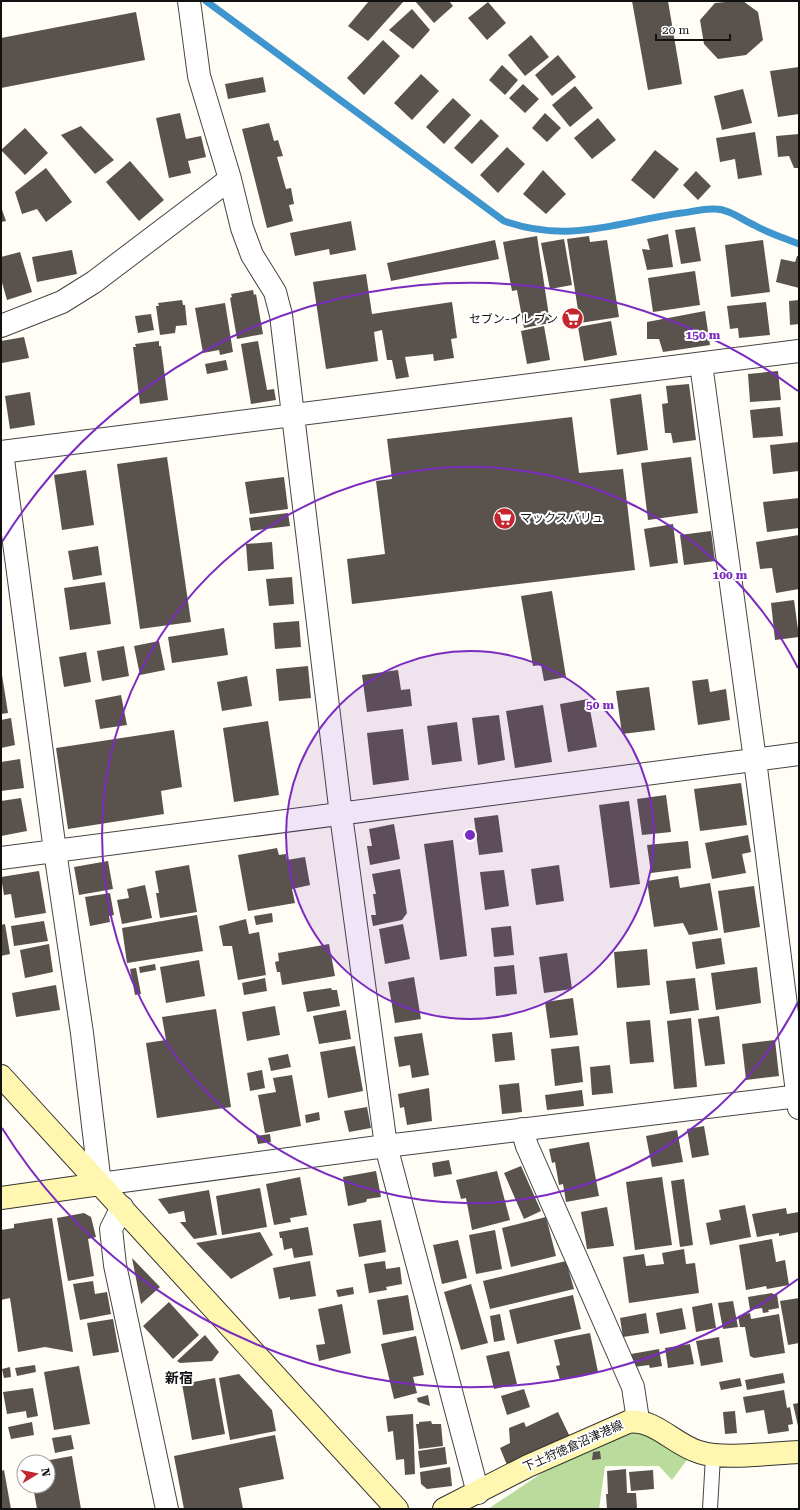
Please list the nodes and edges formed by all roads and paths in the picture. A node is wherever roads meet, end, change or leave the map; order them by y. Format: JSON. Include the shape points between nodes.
{"nodes":[{"id":1,"x":189,"y":1,"type":"edge"},
{"id":2,"x":230,"y":179,"type":"junction"},
{"id":3,"x":1,"y":326,"type":"edge"},
{"id":4,"x":799,"y":350,"type":"edge"},
{"id":5,"x":701,"y":364,"type":"junction"},
{"id":6,"x":294,"y":414,"type":"junction"},
{"id":7,"x":2,"y":452,"type":"edge"},
{"id":8,"x":799,"y":754,"type":"edge"},
{"id":9,"x":755,"y":760,"type":"junction"},
{"id":10,"x":341,"y":815,"type":"junction"},
{"id":11,"x":55,"y":851,"type":"junction"},
{"id":12,"x":1,"y":858,"type":"edge"},
{"id":13,"x":1,"y":1076,"type":"edge"},
{"id":14,"x":798,"y":1100,"type":"edge"},
{"id":15,"x":522,"y":1129,"type":"junction"},
{"id":16,"x":386,"y":1146,"type":"junction"},
{"id":17,"x":100,"y":1184,"type":"junction"},
{"id":18,"x":1,"y":1198,"type":"edge"},
{"id":19,"x":122,"y":1207,"type":"junction"},
{"id":20,"x":638,"y":1420,"type":"junction"},
{"id":21,"x":799,"y":1452,"type":"edge"},
{"id":22,"x":713,"y":1456,"type":"junction"},
{"id":23,"x":478,"y":1493,"type":"junction"},
{"id":24,"x":167,"y":1509,"type":"edge"},
{"id":25,"x":398,"y":1509,"type":"edge"},
{"id":26,"x":444,"y":1509,"type":"edge"},
{"id":27,"x":710,"y":1509,"type":"edge"}],
"edges":[{"from":1,"to":2,"type":"street","via":[[199,76]]},
{"from":2,"to":3,"type":"street","via":[[94,282],[62,302]]},
{"from":2,"to":6,"type":"street","via":[[242,228],[252,255],[275,292],[281,315]]},
{"from":4,"to":5,"type":"street"},
{"from":5,"to":6,"type":"street"},
{"from":5,"to":9,"type":"street"},
{"from":6,"to":7,"type":"street"},
{"from":6,"to":10,"type":"street"},
{"from":7,"to":11,"type":"street"},
{"from":8,"to":9,"type":"street"},
{"from":9,"to":10,"type":"street"},
{"from":9,"to":14,"type":"street"},
{"from":10,"to":11,"type":"street"},
{"from":10,"to":16,"type":"street"},
{"from":11,"to":12,"type":"street"},
{"from":11,"to":17,"type":"street","via":[[82,1033]]},
{"from":13,"to":17,"type":"street"},
{"from":14,"to":15,"type":"street"},
{"from":15,"to":16,"type":"street"},
{"from":15,"to":20,"type":"street","via":[[527,1146],[633,1387]]},
{"from":16,"to":17,"type":"street"},
{"from":16,"to":23,"type":"street"},
{"from":17,"to":18,"type":"street"},
{"from":17,"to":19,"type":"street"},
{"from":19,"to":24,"type":"street","via":[[111,1229],[115,1266]]},
{"from":19,"to":25,"type":"street"},
{"from":20,"to":22,"type":"street","name":"下土狩徳倉沼津港線","via":[[698,1452]]},
{"from":20,"to":23,"type":"street","name":"下土狩徳倉沼津港線","via":[[614,1426],[528,1466]]},
{"from":21,"to":22,"type":"street","name":"下土狩徳倉沼津港線"},
{"from":22,"to":27,"type":"lane"},
{"from":23,"to":26,"type":"street","name":"下土狩徳倉沼津港線"}]}
